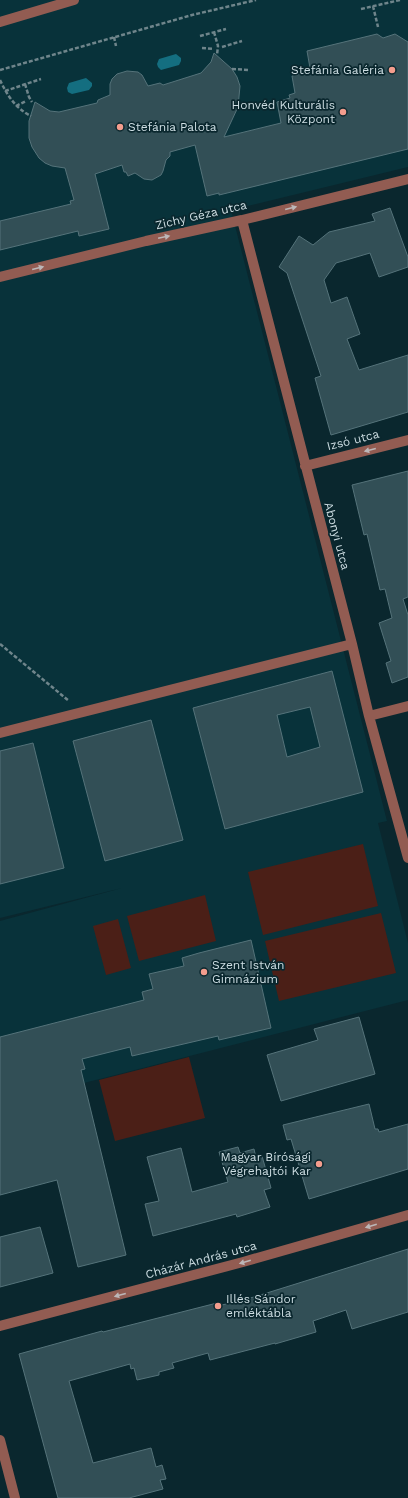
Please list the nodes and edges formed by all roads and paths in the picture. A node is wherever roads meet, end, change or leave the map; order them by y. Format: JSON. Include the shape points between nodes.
{"nodes":[{"id":1,"x":74,"y":0,"type":"edge"},
{"id":2,"x":256,"y":0,"type":"edge"},
{"id":3,"x":400,"y":0,"type":"edge"},
{"id":4,"x":373,"y":6,"type":"junction"},
{"id":5,"x":361,"y":9,"type":"dead end"},
{"id":6,"x":0,"y":22,"type":"edge"},
{"id":7,"x":378,"y":27,"type":"dead end"},
{"id":8,"x":226,"y":29,"type":"dead end"},
{"id":9,"x":214,"y":32,"type":"junction"},
{"id":10,"x":200,"y":36,"type":"dead end"},
{"id":11,"x":114,"y":37,"type":"junction"},
{"id":12,"x":242,"y":41,"type":"dead end"},
{"id":13,"x":116,"y":46,"type":"dead end"},
{"id":14,"x":222,"y":47,"type":"dead end"},
{"id":15,"x":202,"y":48,"type":"dead end"},
{"id":16,"x":214,"y":49,"type":"dead end"},
{"id":17,"x":217,"y":55,"type":"dead end"},
{"id":18,"x":232,"y":69,"type":"dead end"},
{"id":19,"x":0,"y":70,"type":"edge"},
{"id":20,"x":249,"y":70,"type":"dead end"},
{"id":21,"x":41,"y":79,"type":"dead end"},
{"id":22,"x":0,"y":80,"type":"edge"},
{"id":23,"x":25,"y":84,"type":"junction"},
{"id":24,"x":5,"y":91,"type":"junction"},
{"id":25,"x":26,"y":101,"type":"dead end"},
{"id":26,"x":32,"y":102,"type":"dead end"},
{"id":27,"x":16,"y":106,"type":"junction"},
{"id":28,"x":31,"y":116,"type":"dead end"},
{"id":29,"x":408,"y":179,"type":"edge"},
{"id":30,"x":242,"y":220,"type":"junction"},
{"id":31,"x":0,"y":278,"type":"edge"},
{"id":32,"x":408,"y":440,"type":"edge"},
{"id":33,"x":305,"y":466,"type":"junction"},
{"id":34,"x":0,"y":644,"type":"edge"},
{"id":35,"x":352,"y":644,"type":"junction"},
{"id":36,"x":408,"y":706,"type":"edge"},
{"id":37,"x":83,"y":712,"type":"junction"},
{"id":38,"x":369,"y":716,"type":"junction"},
{"id":39,"x":0,"y":733,"type":"edge"},
{"id":40,"x":408,"y":858,"type":"edge"},
{"id":41,"x":408,"y":1215,"type":"edge"},
{"id":42,"x":0,"y":1326,"type":"edge"},
{"id":43,"x":0,"y":1440,"type":"edge"},
{"id":44,"x":15,"y":1498,"type":"edge"}],
"edges":[{"from":1,"to":6,"type":"street"},
{"from":2,"to":11,"type":"path"},
{"from":3,"to":4,"type":"path"},
{"from":4,"to":5,"type":"path"},
{"from":4,"to":7,"type":"path"},
{"from":8,"to":9,"type":"path"},
{"from":9,"to":10,"type":"path"},
{"from":9,"to":17,"type":"path","via":[[218,46]]},
{"from":11,"to":13,"type":"path"},
{"from":11,"to":19,"type":"path"},
{"from":12,"to":14,"type":"path"},
{"from":15,"to":16,"type":"path"},
{"from":18,"to":20,"type":"path"},
{"from":21,"to":23,"type":"path"},
{"from":22,"to":24,"type":"path"},
{"from":23,"to":24,"type":"path"},
{"from":23,"to":26,"type":"path"},
{"from":24,"to":27,"type":"path"},
{"from":25,"to":27,"type":"path"},
{"from":27,"to":28,"type":"path"},
{"from":30,"to":29,"type":"street","name":"Zichy Géza utca","one_way":true},
{"from":31,"to":30,"type":"street","name":"Zichy Géza utca","one_way":true},
{"from":30,"to":33,"type":"street","name":"Abonyi utca"},
{"from":32,"to":33,"type":"street","name":"Izsó utca","one_way":true},
{"from":33,"to":35,"type":"street","name":"Abonyi utca"},
{"from":34,"to":37,"type":"path"},
{"from":35,"to":37,"type":"street"},
{"from":35,"to":38,"type":"street","name":"Abonyi utca"},
{"from":36,"to":38,"type":"street"},
{"from":37,"to":39,"type":"street"},
{"from":38,"to":40,"type":"street","name":"Abonyi utca"},
{"from":41,"to":42,"type":"street","name":"Cházár András utca","one_way":true,"via":[[243,1262]]},
{"from":43,"to":44,"type":"street"}]}
